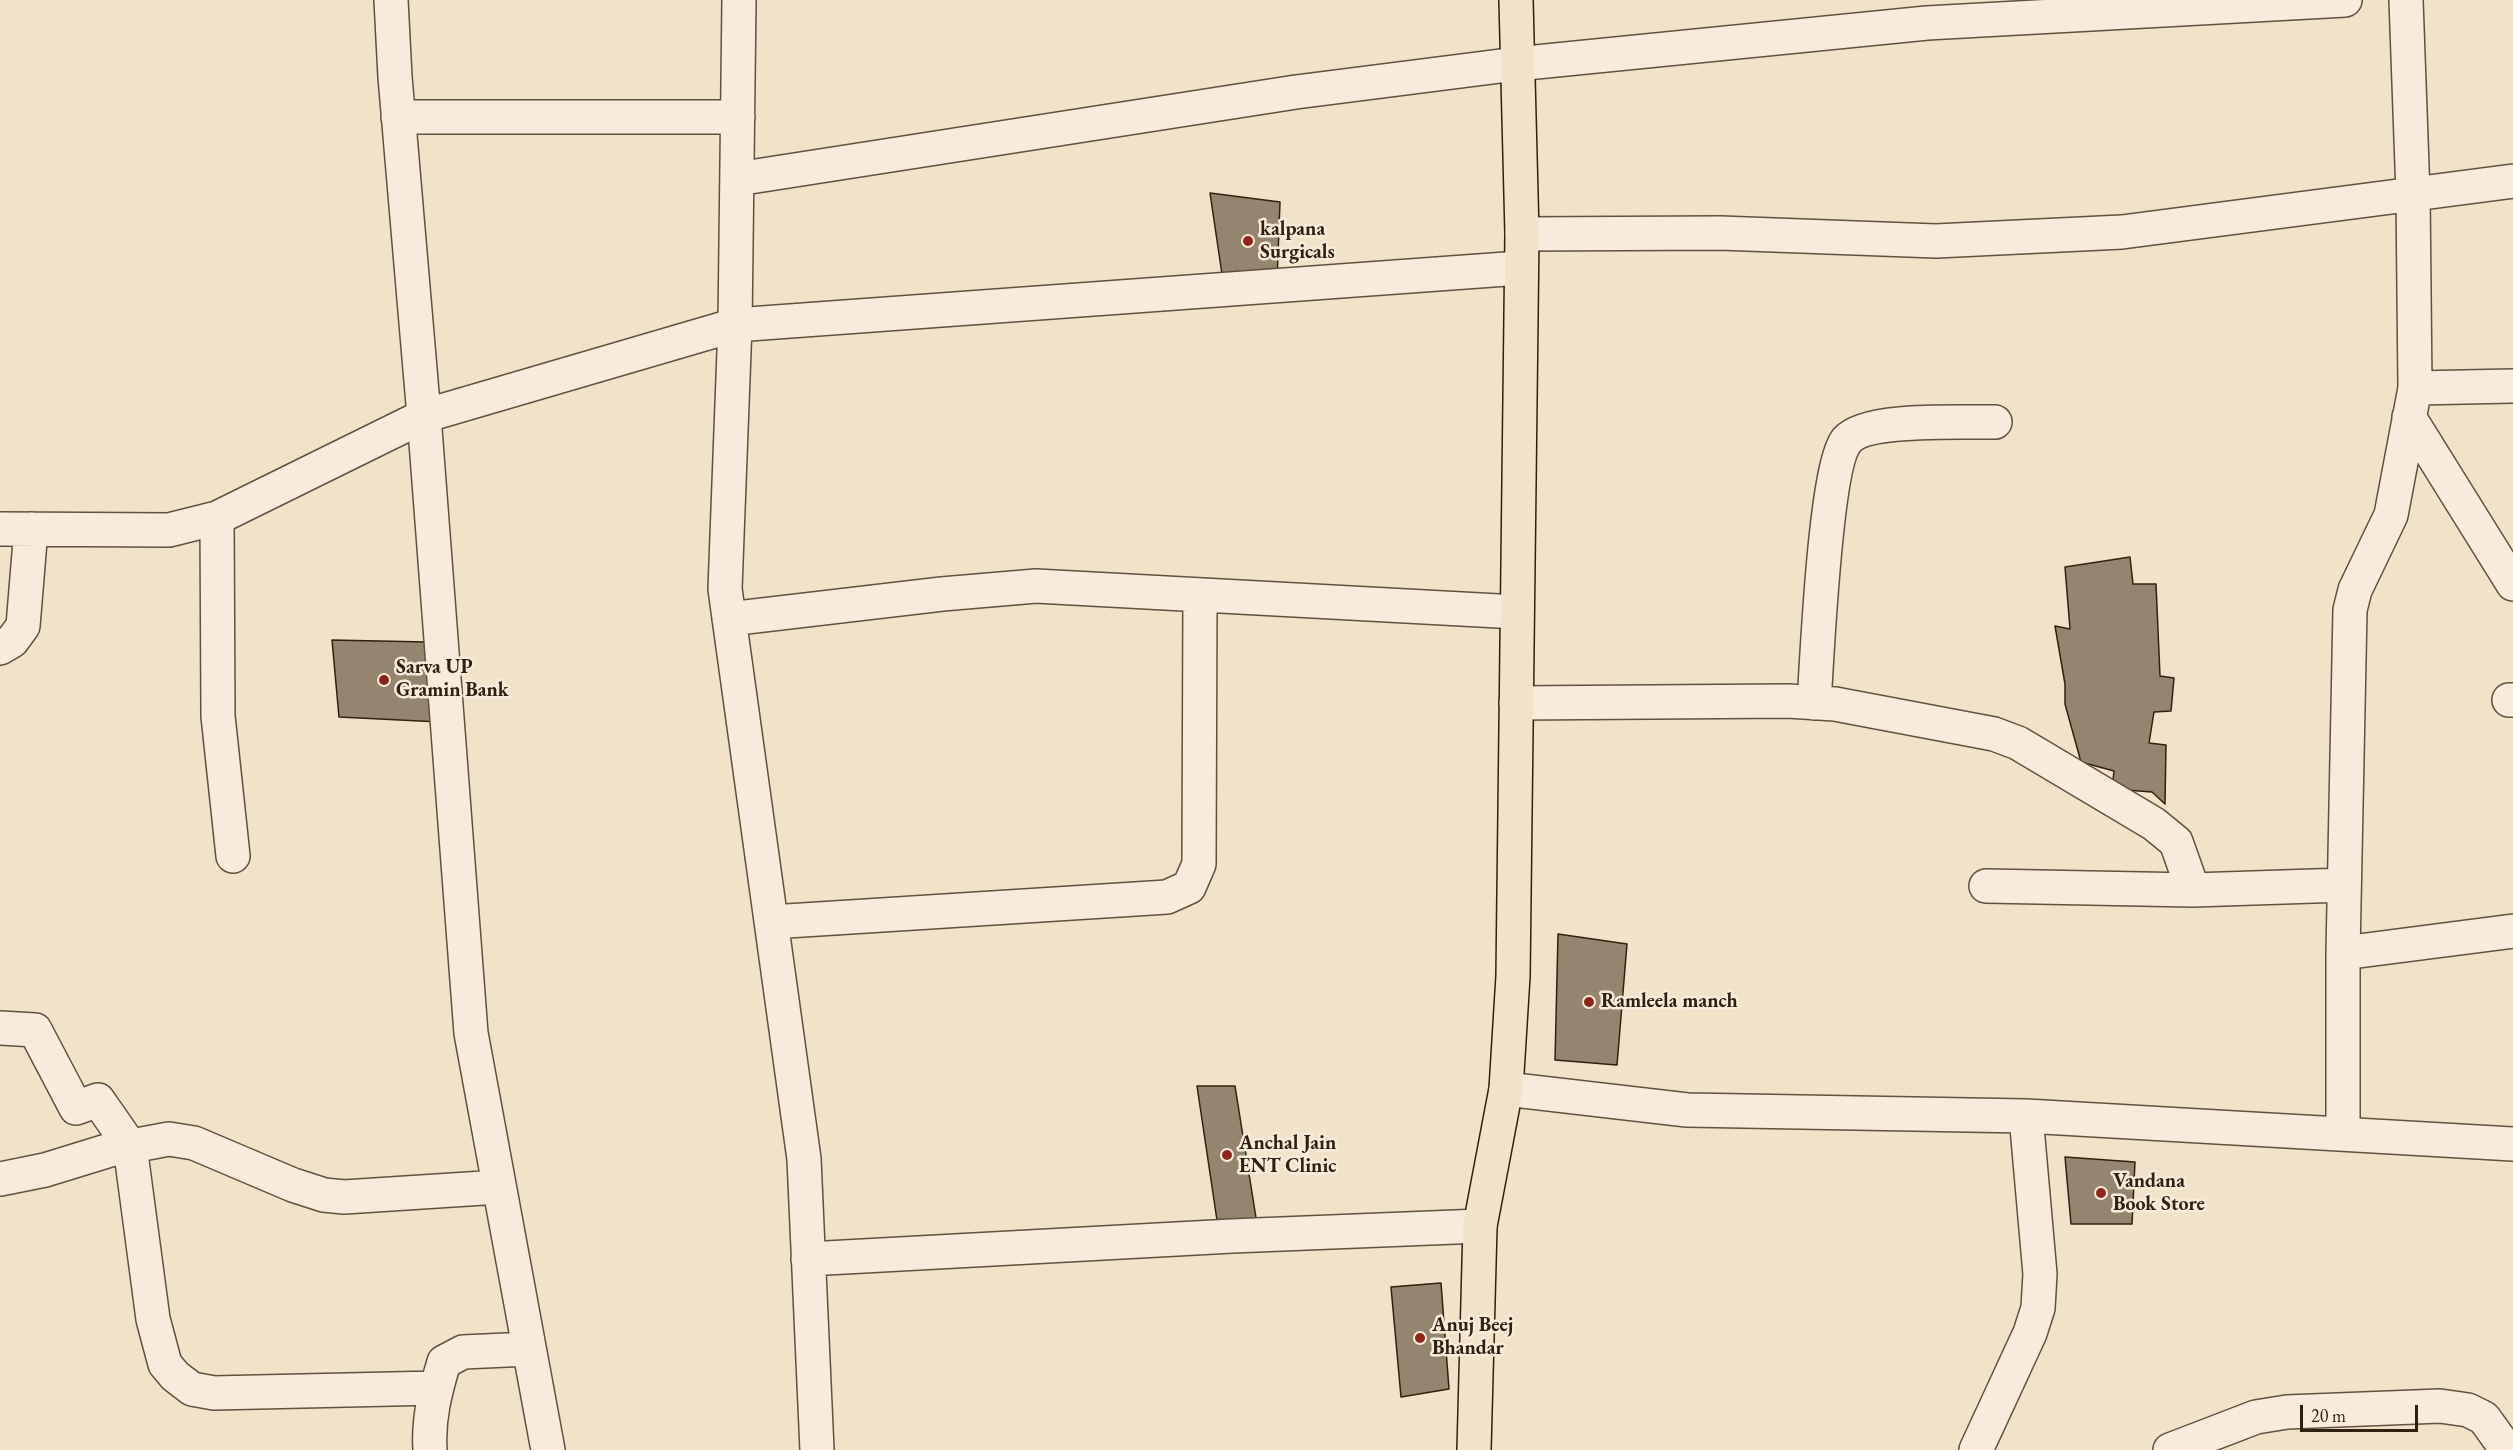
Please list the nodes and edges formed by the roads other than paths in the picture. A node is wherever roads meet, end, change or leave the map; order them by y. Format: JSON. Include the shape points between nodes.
{"nodes":[{"id":1,"x":392,"y":0,"type":"edge"},
{"id":2,"x":739,"y":0,"type":"edge"},
{"id":3,"x":1516,"y":0,"type":"edge"},
{"id":4,"x":2345,"y":0,"type":"edge"},
{"id":5,"x":2406,"y":0,"type":"edge"},
{"id":6,"x":1516,"y":64,"type":"junction"},
{"id":7,"x":398,"y":117,"type":"junction"},
{"id":8,"x":738,"y":117,"type":"junction"},
{"id":9,"x":737,"y":179,"type":"junction"},
{"id":10,"x":2513,"y":181,"type":"edge"},
{"id":11,"x":2413,"y":195,"type":"junction"},
{"id":12,"x":1522,"y":234,"type":"junction"},
{"id":13,"x":1520,"y":268,"type":"junction"},
{"id":14,"x":735,"y":325,"type":"junction"},
{"id":15,"x":2513,"y":386,"type":"edge"},
{"id":16,"x":2412,"y":402,"type":"junction"},
{"id":17,"x":424,"y":416,"type":"junction"},
{"id":18,"x":1995,"y":422,"type":"dead end"},
{"id":19,"x":217,"y":518,"type":"junction"},
{"id":20,"x":16,"y":529,"type":"edge"},
{"id":21,"x":2513,"y":584,"type":"edge"},
{"id":22,"x":1200,"y":595,"type":"junction"},
{"id":23,"x":1517,"y":612,"type":"junction"},
{"id":24,"x":729,"y":619,"type":"junction"},
{"id":25,"x":0,"y":648,"type":"edge"},
{"id":26,"x":1516,"y":703,"type":"junction"},
{"id":27,"x":1814,"y":703,"type":"junction"},
{"id":28,"x":232,"y":856,"type":"dead end"},
{"id":29,"x":2344,"y":885,"type":"junction"},
{"id":30,"x":1986,"y":886,"type":"dead end"},
{"id":31,"x":2193,"y":890,"type":"junction"},
{"id":32,"x":771,"y":922,"type":"junction"},
{"id":33,"x":2513,"y":931,"type":"edge"},
{"id":34,"x":2343,"y":953,"type":"junction"},
{"id":35,"x":0,"y":1028,"type":"edge"},
{"id":36,"x":1506,"y":1089,"type":"junction"},
{"id":37,"x":2026,"y":1116,"type":"junction"},
{"id":38,"x":2343,"y":1134,"type":"junction"},
{"id":39,"x":2513,"y":1144,"type":"edge"},
{"id":40,"x":130,"y":1146,"type":"junction"},
{"id":41,"x":0,"y":1179,"type":"edge"},
{"id":42,"x":499,"y":1187,"type":"junction"},
{"id":43,"x":1480,"y":1226,"type":"junction"},
{"id":44,"x":808,"y":1259,"type":"junction"},
{"id":45,"x":529,"y":1349,"type":"junction"},
{"id":46,"x":436,"y":1388,"type":"junction"},
{"id":47,"x":430,"y":1450,"type":"edge"},
{"id":48,"x":548,"y":1450,"type":"edge"},
{"id":49,"x":817,"y":1450,"type":"edge"},
{"id":50,"x":1474,"y":1450,"type":"edge"},
{"id":51,"x":1976,"y":1450,"type":"edge"},
{"id":52,"x":2170,"y":1450,"type":"edge"},
{"id":53,"x":2507,"y":1450,"type":"edge"}],
"edges":[{"from":1,"to":7,"type":"street"},
{"from":2,"to":8,"type":"street"},
{"from":3,"to":6,"type":"main road"},
{"from":4,"to":6,"type":"street","via":[[1928,23]]},
{"from":5,"to":11,"type":"street"},
{"from":6,"to":9,"type":"street","via":[[1296,92]]},
{"from":6,"to":12,"type":"main road"},
{"from":7,"to":8,"type":"street"},
{"from":7,"to":17,"type":"street"},
{"from":8,"to":9,"type":"street"},
{"from":9,"to":14,"type":"street"},
{"from":10,"to":11,"type":"street"},
{"from":11,"to":12,"type":"street","via":[[2122,232],[1935,242],[1720,233]]},
{"from":11,"to":16,"type":"street"},
{"from":12,"to":13,"type":"main road"},
{"from":13,"to":14,"type":"street"},
{"from":13,"to":23,"type":"main road"},
{"from":14,"to":17,"type":"street"},
{"from":14,"to":24,"type":"street","via":[[725,589]]},
{"from":15,"to":16,"type":"street"},
{"from":16,"to":21,"type":"street"},
{"from":16,"to":29,"type":"street","via":[[2391,514],[2355,590],[2350,610]]},
{"from":17,"to":19,"type":"street"},
{"from":17,"to":42,"type":"street","via":[[471,1033]]},
{"from":18,"to":27,"type":"street","via":[[1897,423],[1863,431],[1847,440],[1830,497]]},
{"from":19,"to":20,"type":"street","via":[[169,530]]},
{"from":19,"to":28,"type":"street","via":[[218,716]]},
{"from":20,"to":25,"type":"street","via":[[22,626],[12,641]]},
{"from":22,"to":23,"type":"street"},
{"from":22,"to":24,"type":"street","via":[[1036,586]]},
{"from":22,"to":32,"type":"street","via":[[1200,864],[1189,887],[1167,897]]},
{"from":23,"to":26,"type":"main road"},
{"from":24,"to":32,"type":"street"},
{"from":26,"to":27,"type":"street"},
{"from":26,"to":36,"type":"main road","via":[[1514,976]]},
{"from":27,"to":31,"type":"street","via":[[1882,711],[1994,734],[2018,743],[2154,824],[2176,842]]},
{"from":29,"to":31,"type":"street"},
{"from":29,"to":34,"type":"street"},
{"from":30,"to":31,"type":"street"},
{"from":32,"to":44,"type":"street","via":[[804,1159]]},
{"from":33,"to":34,"type":"street"},
{"from":34,"to":38,"type":"street"},
{"from":35,"to":40,"type":"street","via":[[35,1030],[76,1108],[98,1100]]},
{"from":36,"to":37,"type":"street","via":[[1687,1110]]},
{"from":36,"to":43,"type":"main road"},
{"from":37,"to":38,"type":"street"},
{"from":37,"to":51,"type":"street","via":[[2040,1274],[2038,1308]]},
{"from":38,"to":39,"type":"street"},
{"from":40,"to":41,"type":"street"},
{"from":40,"to":42,"type":"street","via":[[169,1139],[194,1143],[324,1195]]},
{"from":40,"to":46,"type":"street","via":[[153,1319],[165,1364],[175,1376],[192,1389],[214,1393]]},
{"from":42,"to":45,"type":"street"},
{"from":43,"to":44,"type":"street"},
{"from":43,"to":50,"type":"main road"},
{"from":44,"to":49,"type":"street"},
{"from":45,"to":46,"type":"street","via":[[463,1352],[444,1362]]},
{"from":45,"to":48,"type":"street"},
{"from":46,"to":47,"type":"street","via":[[429,1427]]},
{"from":52,"to":53,"type":"street","via":[[2256,1418],[2287,1412],[2440,1406],[2468,1410],[2484,1418]]}]}
